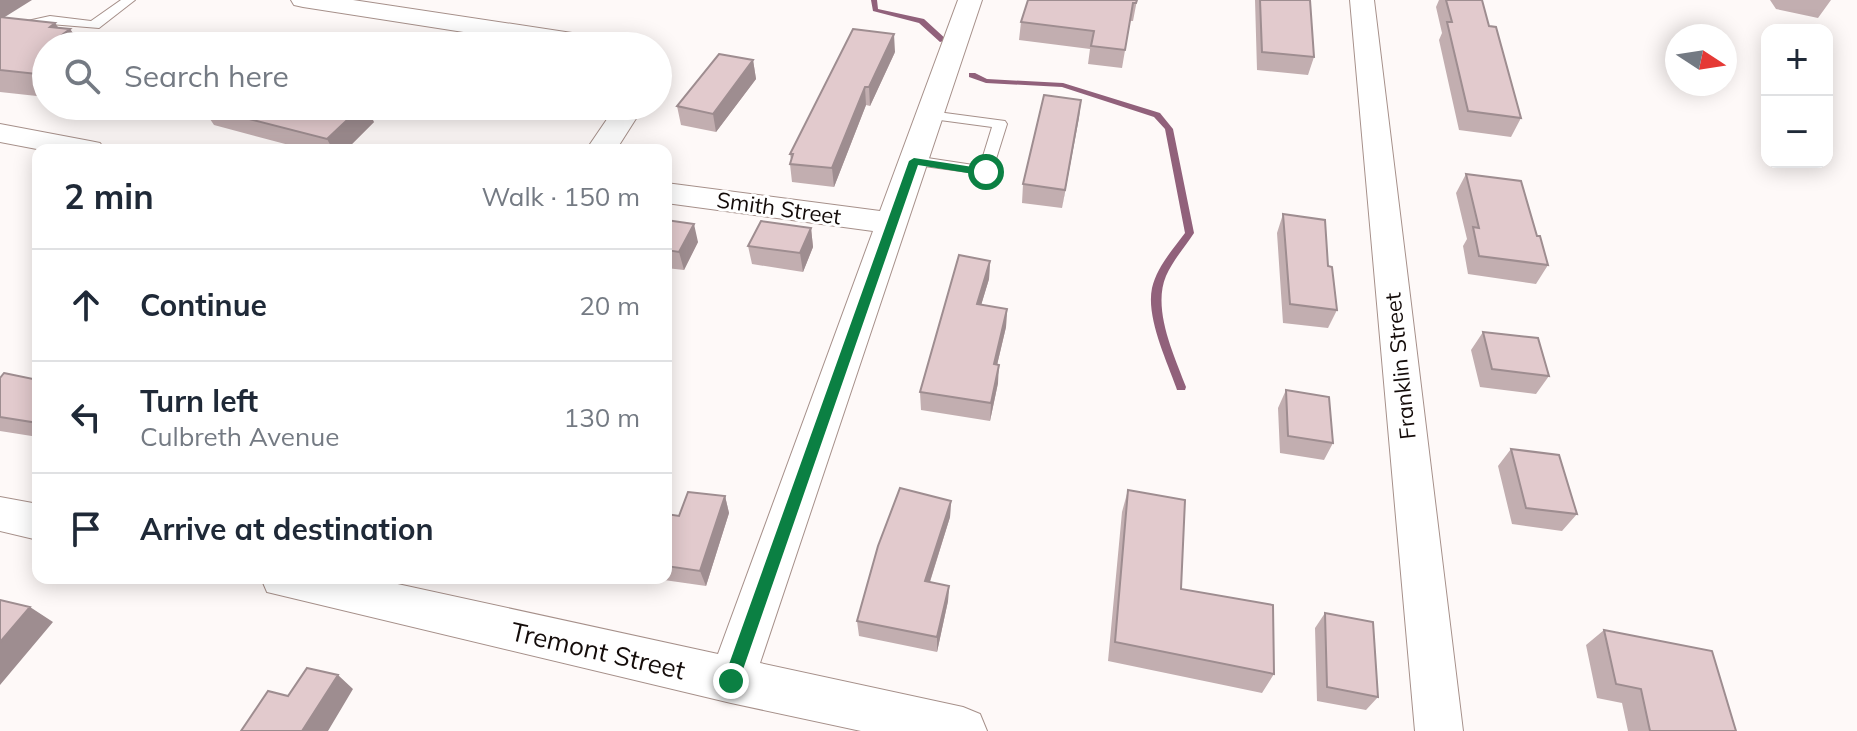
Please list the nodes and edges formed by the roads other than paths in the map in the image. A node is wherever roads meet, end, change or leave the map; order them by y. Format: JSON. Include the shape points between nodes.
{"nodes":[{"id":1,"x":129,"y":0,"type":"edge"},
{"id":2,"x":303,"y":0,"type":"edge"},
{"id":3,"x":970,"y":0,"type":"edge"},
{"id":4,"x":1362,"y":0,"type":"edge"},
{"id":5,"x":0,"y":31,"type":"edge"},
{"id":6,"x":513,"y":32,"type":"edge"},
{"id":7,"x":930,"y":115,"type":"junction"},
{"id":8,"x":621,"y":120,"type":"edge"},
{"id":9,"x":0,"y":133,"type":"edge"},
{"id":10,"x":58,"y":144,"type":"edge"},
{"id":11,"x":605,"y":144,"type":"edge"},
{"id":12,"x":914,"y":161,"type":"junction"},
{"id":13,"x":672,"y":194,"type":"edge"},
{"id":14,"x":892,"y":223,"type":"junction"},
{"id":15,"x":0,"y":514,"type":"edge"},
{"id":16,"x":32,"y":521,"type":"edge"},
{"id":17,"x":308,"y":584,"type":"edge"},
{"id":18,"x":731,"y":681,"type":"junction"},
{"id":19,"x":836,"y":718,"type":"edge"},
{"id":20,"x":963,"y":731,"type":"edge"},
{"id":21,"x":1439,"y":731,"type":"edge"}],
"edges":[{"from":1,"to":5,"type":"lane","via":[[94,25],[50,20]]},
{"from":2,"to":6,"type":"street"},
{"from":3,"to":7,"type":"street"},
{"from":4,"to":21,"type":"street","name":"Franklin Street"},
{"from":7,"to":12,"type":"street"},
{"from":7,"to":12,"type":"lane","via":[[1000,124],[986,172]]},
{"from":8,"to":11,"type":"street"},
{"from":9,"to":10,"type":"street"},
{"from":12,"to":14,"type":"street"},
{"from":13,"to":14,"type":"street","name":"Smith Street"},
{"from":14,"to":18,"type":"street"},
{"from":15,"to":16,"type":"street"},
{"from":17,"to":18,"type":"street","name":"Tremont Street"},
{"from":18,"to":19,"type":"street","name":"Tremont Street"},
{"from":19,"to":20,"type":"street","name":"Tremont Street"}]}
